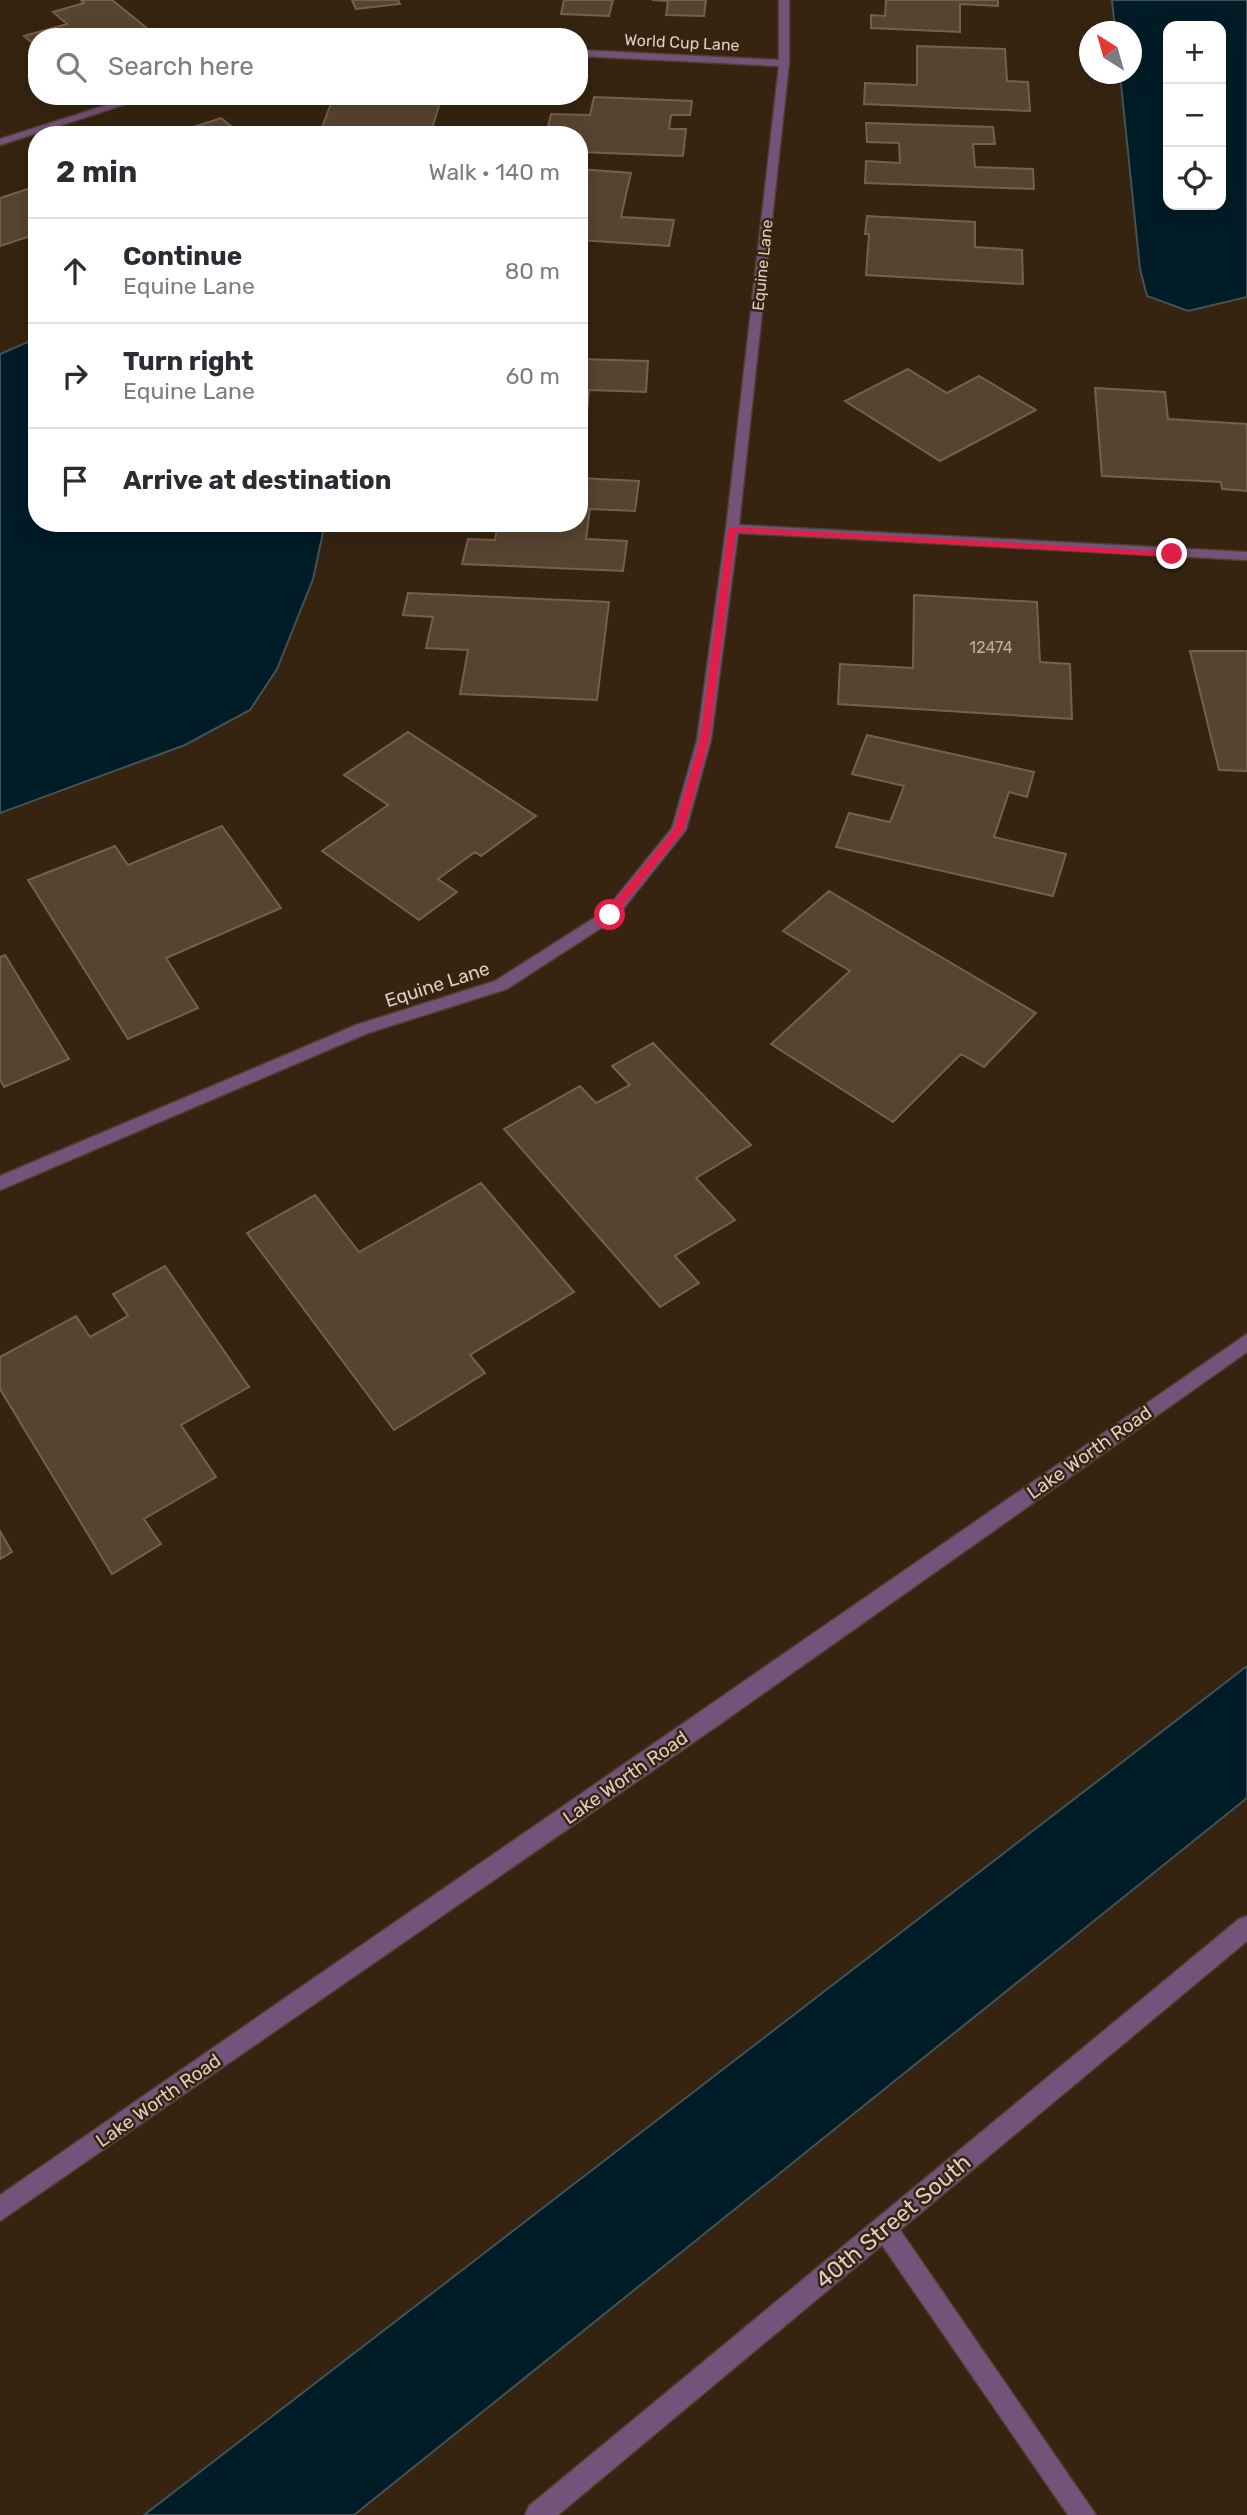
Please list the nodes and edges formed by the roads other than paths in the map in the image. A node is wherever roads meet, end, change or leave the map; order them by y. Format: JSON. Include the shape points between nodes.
{"nodes":[{"id":1,"x":784,"y":0,"type":"edge"},
{"id":2,"x":588,"y":53,"type":"edge"},
{"id":3,"x":784,"y":63,"type":"junction"},
{"id":4,"x":117,"y":105,"type":"edge"},
{"id":5,"x":50,"y":126,"type":"edge"},
{"id":6,"x":28,"y":133,"type":"edge"},
{"id":7,"x":0,"y":142,"type":"edge"},
{"id":8,"x":732,"y":529,"type":"junction"},
{"id":9,"x":1247,"y":555,"type":"edge"},
{"id":10,"x":0,"y":1183,"type":"edge"},
{"id":11,"x":1247,"y":1342,"type":"edge"},
{"id":12,"x":1247,"y":1927,"type":"edge"},
{"id":13,"x":0,"y":2209,"type":"edge"},
{"id":14,"x":884,"y":2228,"type":"junction"},
{"id":15,"x":538,"y":2515,"type":"edge"},
{"id":16,"x":1083,"y":2515,"type":"edge"}],
"edges":[{"from":1,"to":3,"type":"street","name":"Equine Lane"},
{"from":2,"to":3,"type":"street","name":"World Cup Lane"},
{"from":3,"to":8,"type":"street","name":"Equine Lane"},
{"from":4,"to":5,"type":"street"},
{"from":6,"to":7,"type":"street"},
{"from":8,"to":9,"type":"street"},
{"from":8,"to":10,"type":"street","name":"Equine Lane","via":[[704,740],[679,830],[610,915],[500,985],[362,1029]]},
{"from":11,"to":13,"type":"street","name":"Lake Worth Road"},
{"from":12,"to":14,"type":"street","name":"40th Street South"},
{"from":14,"to":15,"type":"street","name":"40th Street South"},
{"from":14,"to":16,"type":"street"}]}
